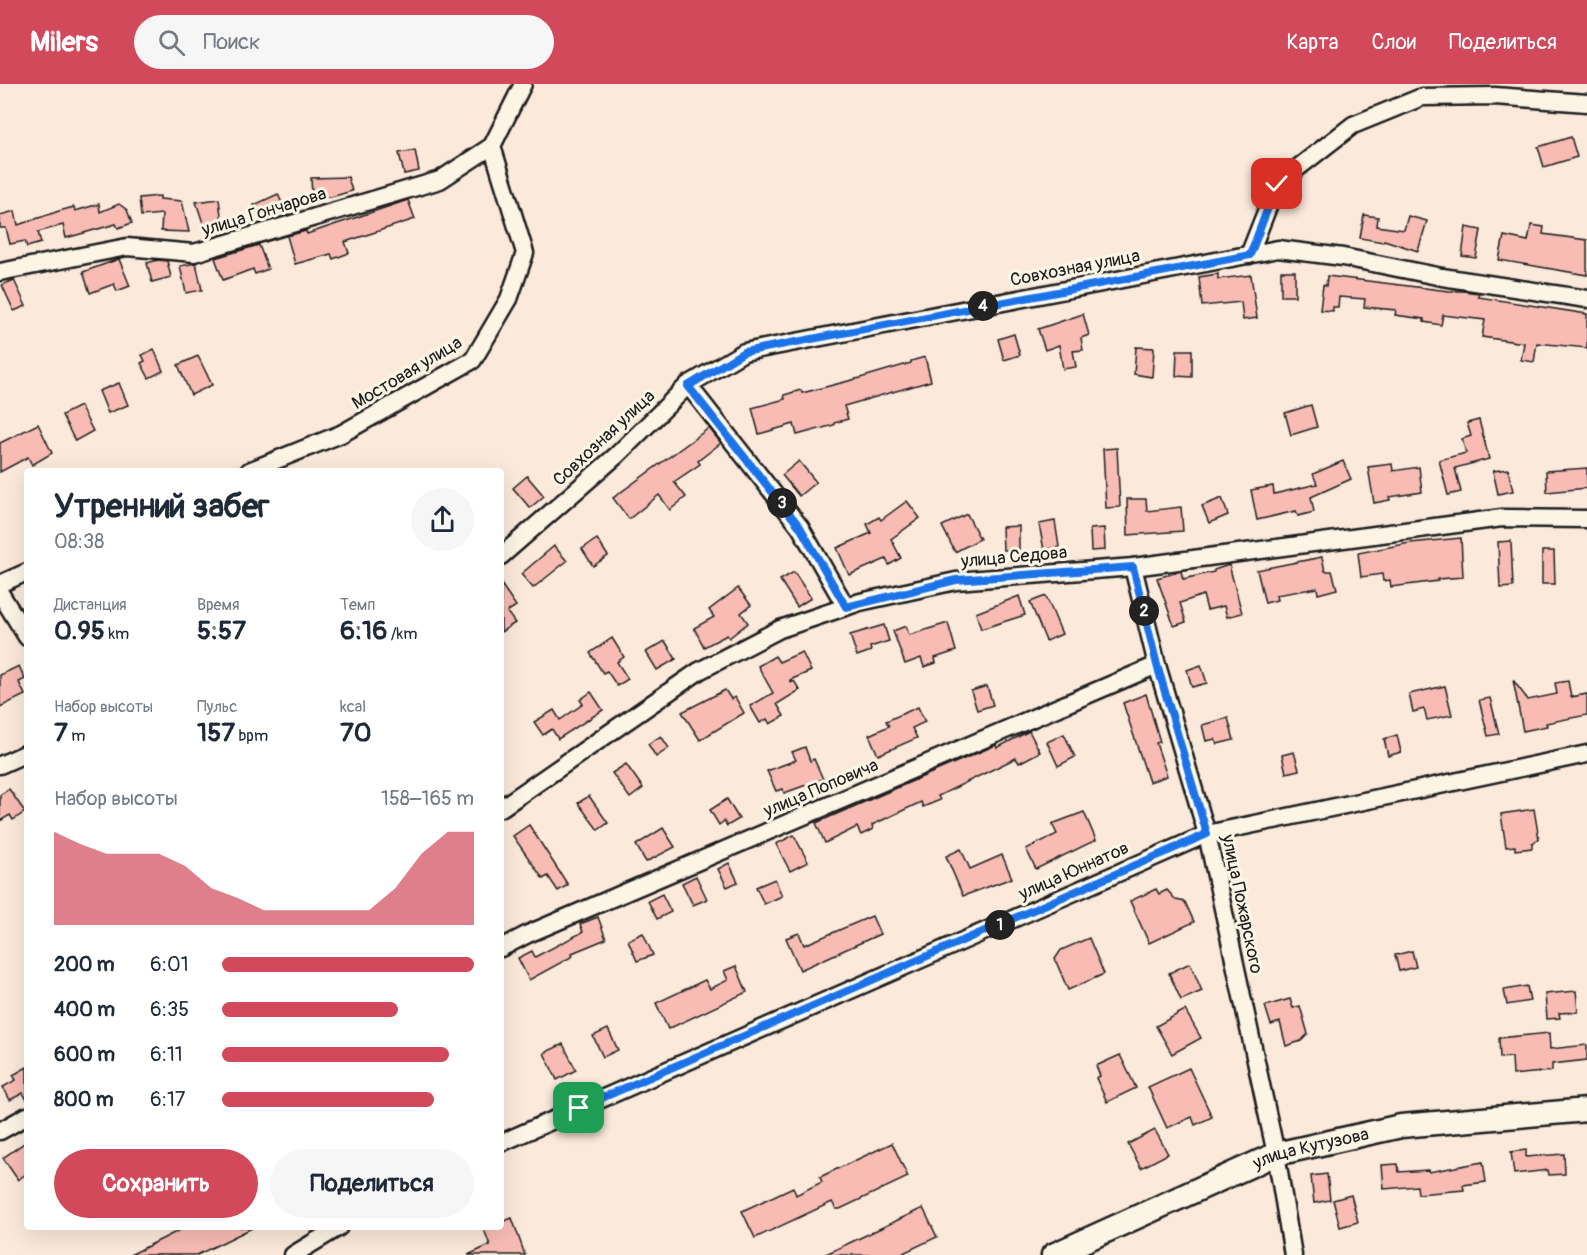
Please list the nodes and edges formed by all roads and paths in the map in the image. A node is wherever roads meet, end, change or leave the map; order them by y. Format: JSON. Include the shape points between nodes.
{"nodes":[{"id":1,"x":523,"y":84,"type":"edge"},
{"id":2,"x":1587,"y":103,"type":"edge"},
{"id":3,"x":492,"y":146,"type":"junction"},
{"id":4,"x":1250,"y":255,"type":"junction"},
{"id":5,"x":0,"y":272,"type":"edge"},
{"id":6,"x":1587,"y":299,"type":"edge"},
{"id":7,"x":688,"y":386,"type":"junction"},
{"id":8,"x":256,"y":468,"type":"edge"},
{"id":9,"x":1587,"y":519,"type":"edge"},
{"id":10,"x":504,"y":553,"type":"edge"},
{"id":11,"x":1133,"y":567,"type":"junction"},
{"id":12,"x":24,"y":573,"type":"edge"},
{"id":13,"x":0,"y":585,"type":"edge"},
{"id":14,"x":0,"y":593,"type":"edge"},
{"id":15,"x":846,"y":607,"type":"junction"},
{"id":16,"x":24,"y":632,"type":"edge"},
{"id":17,"x":1157,"y":665,"type":"junction"},
{"id":18,"x":24,"y":754,"type":"edge"},
{"id":19,"x":1587,"y":754,"type":"edge"},
{"id":20,"x":0,"y":765,"type":"edge"},
{"id":21,"x":504,"y":806,"type":"edge"},
{"id":22,"x":1207,"y":834,"type":"junction"},
{"id":23,"x":504,"y":947,"type":"edge"},
{"id":24,"x":1587,"y":1110,"type":"edge"},
{"id":25,"x":24,"y":1118,"type":"edge"},
{"id":26,"x":0,"y":1131,"type":"edge"},
{"id":27,"x":504,"y":1142,"type":"edge"},
{"id":28,"x":1276,"y":1154,"type":"junction"},
{"id":29,"x":334,"y":1230,"type":"edge"},
{"id":30,"x":293,"y":1255,"type":"edge"},
{"id":31,"x":1053,"y":1255,"type":"edge"},
{"id":32,"x":1293,"y":1255,"type":"edge"}],
"edges":[{"from":1,"to":3,"type":"street"},
{"from":2,"to":4,"type":"street","via":[[1495,96],[1422,98],[1353,125],[1277,184]]},
{"from":3,"to":5,"type":"street","name":"улица Гончарова","via":[[440,180],[194,253],[127,247]]},
{"from":3,"to":8,"type":"street","name":"Мостовая улица","via":[[525,253],[509,299],[473,360],[341,434]]},
{"from":4,"to":6,"type":"street","name":"Совхозная улица","via":[[1278,249],[1342,257]]},
{"from":4,"to":7,"type":"street","name":"Совхозная улица","via":[[744,352]]},
{"from":7,"to":10,"type":"street","name":"Совхозная улица","via":[[617,455]]},
{"from":7,"to":15,"type":"street","via":[[800,527]]},
{"from":9,"to":11,"type":"street","name":"улица Седова","via":[[1502,518]]},
{"from":11,"to":15,"type":"street","name":"улица Седова","via":[[956,580]]},
{"from":11,"to":17,"type":"street","name":"улица Пожарского"},
{"from":12,"to":13,"type":"street"},
{"from":14,"to":16,"type":"street"},
{"from":15,"to":21,"type":"street","name":"улица Седова","via":[[780,629],[699,670]]},
{"from":17,"to":22,"type":"street","name":"улица Пожарского"},
{"from":17,"to":23,"type":"street","name":"улица Поповича"},
{"from":18,"to":20,"type":"street"},
{"from":19,"to":22,"type":"street","name":"улица Юннатов"},
{"from":22,"to":27,"type":"street","name":"улица Юннатов"},
{"from":22,"to":28,"type":"street","name":"улица Пожарского"},
{"from":24,"to":28,"type":"main road","name":"улица Кутузова","via":[[1401,1126]]},
{"from":25,"to":26,"type":"street"},
{"from":28,"to":31,"type":"main road","name":"улица Кутузова"},
{"from":28,"to":32,"type":"street","name":"улица Пожарского"},
{"from":29,"to":30,"type":"street"}]}
